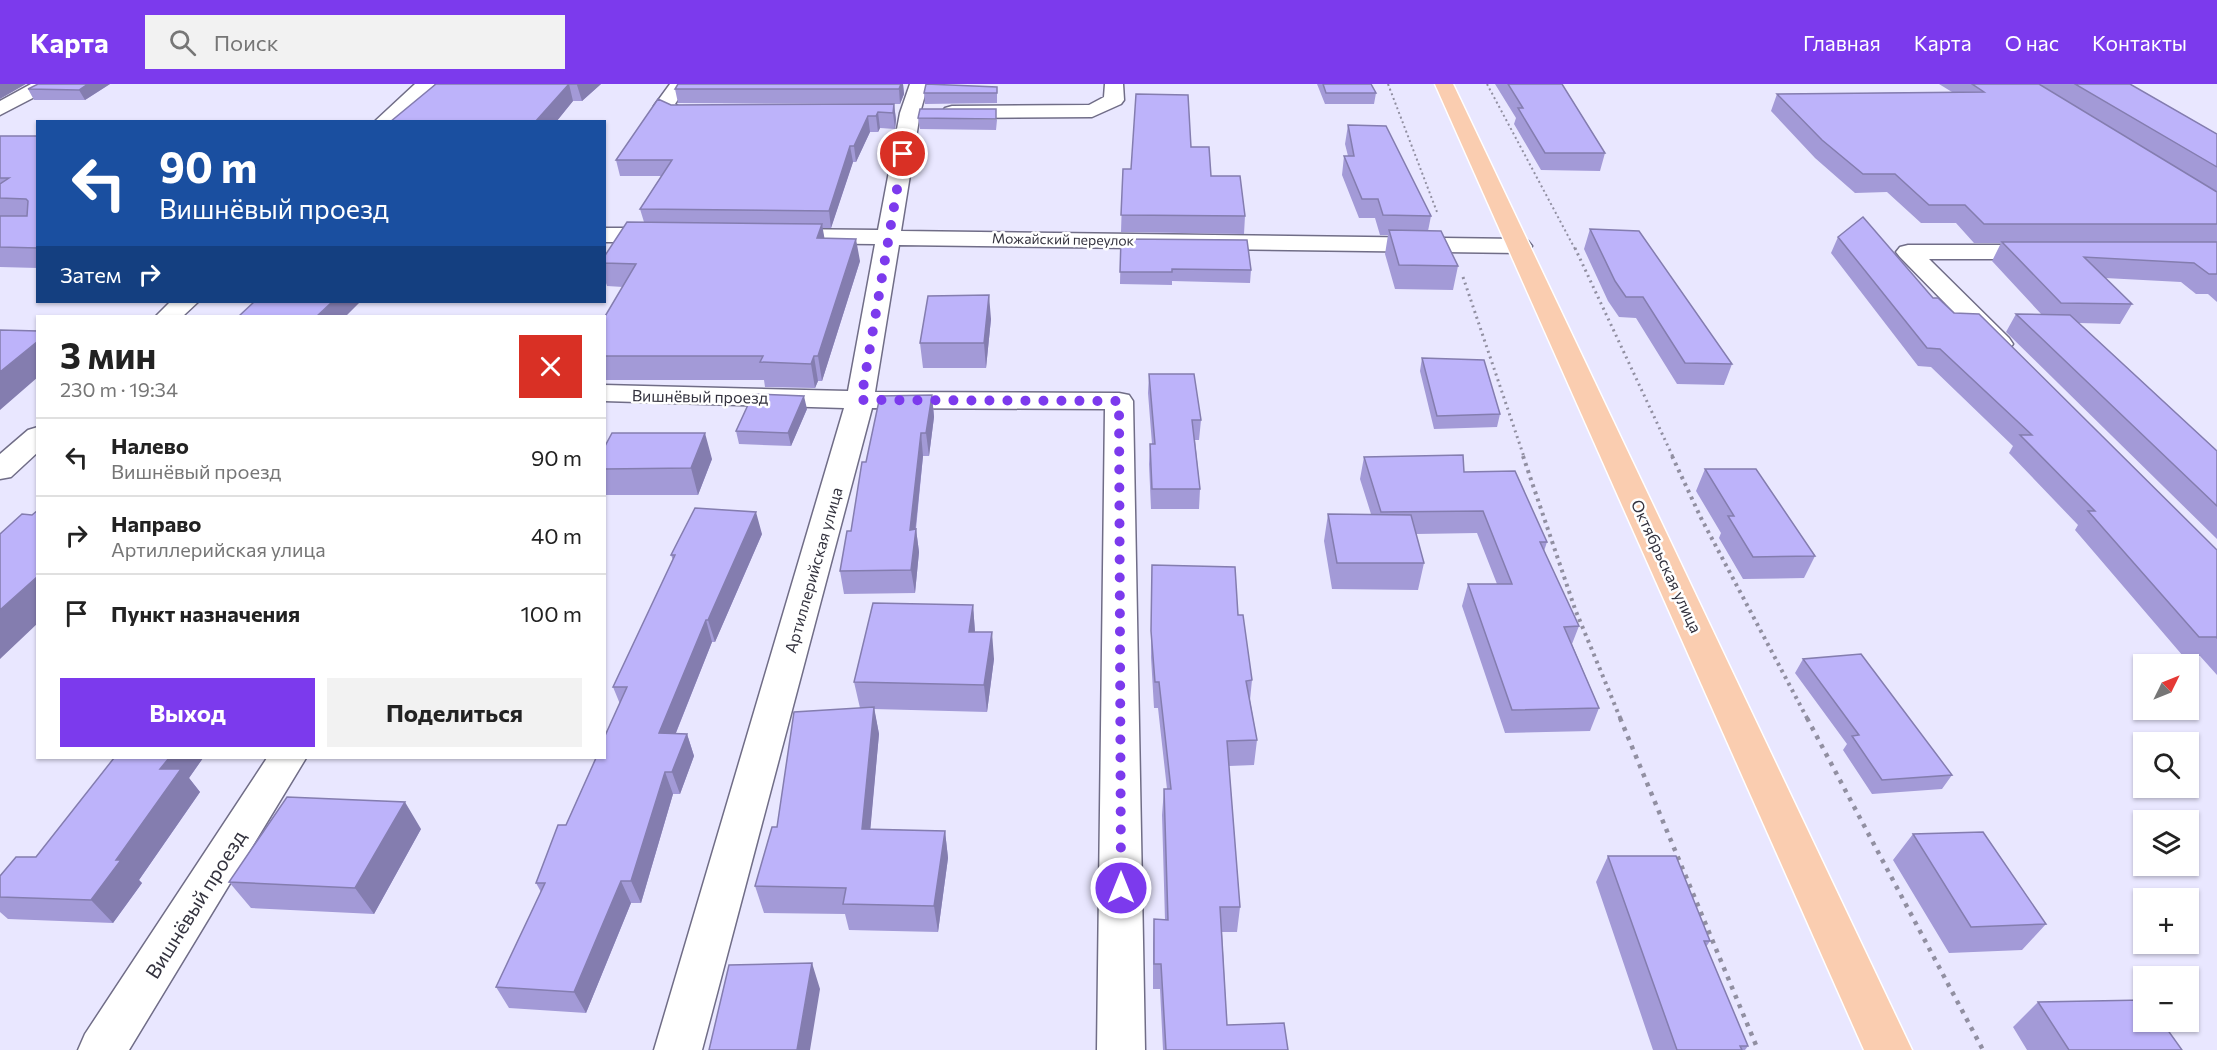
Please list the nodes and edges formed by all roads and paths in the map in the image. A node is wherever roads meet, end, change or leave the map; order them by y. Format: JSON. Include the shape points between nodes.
{"nodes":[{"id":1,"x":45,"y":84,"type":"edge"},
{"id":2,"x":426,"y":84,"type":"edge"},
{"id":3,"x":680,"y":84,"type":"edge"},
{"id":4,"x":1114,"y":84,"type":"edge"},
{"id":5,"x":1388,"y":84,"type":"edge"},
{"id":6,"x":1444,"y":84,"type":"edge"},
{"id":7,"x":1487,"y":84,"type":"edge"},
{"id":8,"x":905,"y":103,"type":"edge"},
{"id":9,"x":0,"y":109,"type":"edge"},
{"id":10,"x":722,"y":112,"type":"edge"},
{"id":11,"x":386,"y":120,"type":"edge"},
{"id":12,"x":606,"y":235,"type":"edge"},
{"id":13,"x":688,"y":235,"type":"edge"},
{"id":14,"x":759,"y":236,"type":"edge"},
{"id":15,"x":890,"y":237,"type":"junction"},
{"id":16,"x":1451,"y":245,"type":"junction"},
{"id":17,"x":1521,"y":246,"type":"junction"},
{"id":18,"x":2063,"y":252,"type":"edge"},
{"id":19,"x":184,"y":303,"type":"edge"},
{"id":20,"x":169,"y":315,"type":"edge"},
{"id":21,"x":2017,"y":361,"type":"edge"},
{"id":22,"x":606,"y":393,"type":"edge"},
{"id":23,"x":861,"y":400,"type":"junction"},
{"id":24,"x":36,"y":438,"type":"edge"},
{"id":25,"x":0,"y":470,"type":"edge"},
{"id":26,"x":286,"y":759,"type":"edge"},
{"id":27,"x":102,"y":1050,"type":"edge"},
{"id":28,"x":678,"y":1050,"type":"edge"},
{"id":29,"x":1121,"y":1050,"type":"edge"},
{"id":30,"x":1758,"y":1050,"type":"edge"},
{"id":31,"x":1888,"y":1050,"type":"edge"},
{"id":32,"x":1983,"y":1050,"type":"edge"}],
"edges":[{"from":1,"to":9,"type":"street"},
{"from":2,"to":11,"type":"street"},
{"from":3,"to":10,"type":"street","via":[[664,106],[675,113]]},
{"from":4,"to":8,"type":"street","via":[[1114,100],[1092,111]]},
{"from":5,"to":16,"type":"path"},
{"from":6,"to":17,"type":"main road","name":"Октябрьская улица"},
{"from":7,"to":32,"type":"path","via":[[1568,234],[1701,518]]},
{"from":8,"to":15,"type":"street","name":"Артиллерийская улица"},
{"from":12,"to":13,"type":"street"},
{"from":14,"to":15,"type":"street","name":"Можайский переулок"},
{"from":15,"to":16,"type":"street","name":"Можайский переулок"},
{"from":15,"to":23,"type":"street","name":"Артиллерийская улица"},
{"from":16,"to":17,"type":"street","name":"Можайский переулок"},
{"from":16,"to":30,"type":"path","via":[[1575,609]]},
{"from":17,"to":31,"type":"main road","name":"Октябрьская улица"},
{"from":18,"to":21,"type":"street","via":[[1908,252]]},
{"from":19,"to":20,"type":"street"},
{"from":22,"to":23,"type":"street","name":"Вишнёвый проезд"},
{"from":23,"to":28,"type":"street","name":"Артиллерийская улица"},
{"from":23,"to":29,"type":"street","name":"Вишнёвый проезд","via":[[1119,401]]},
{"from":24,"to":25,"type":"street"},
{"from":26,"to":27,"type":"street","name":"Вишнёвый проезд"}]}
